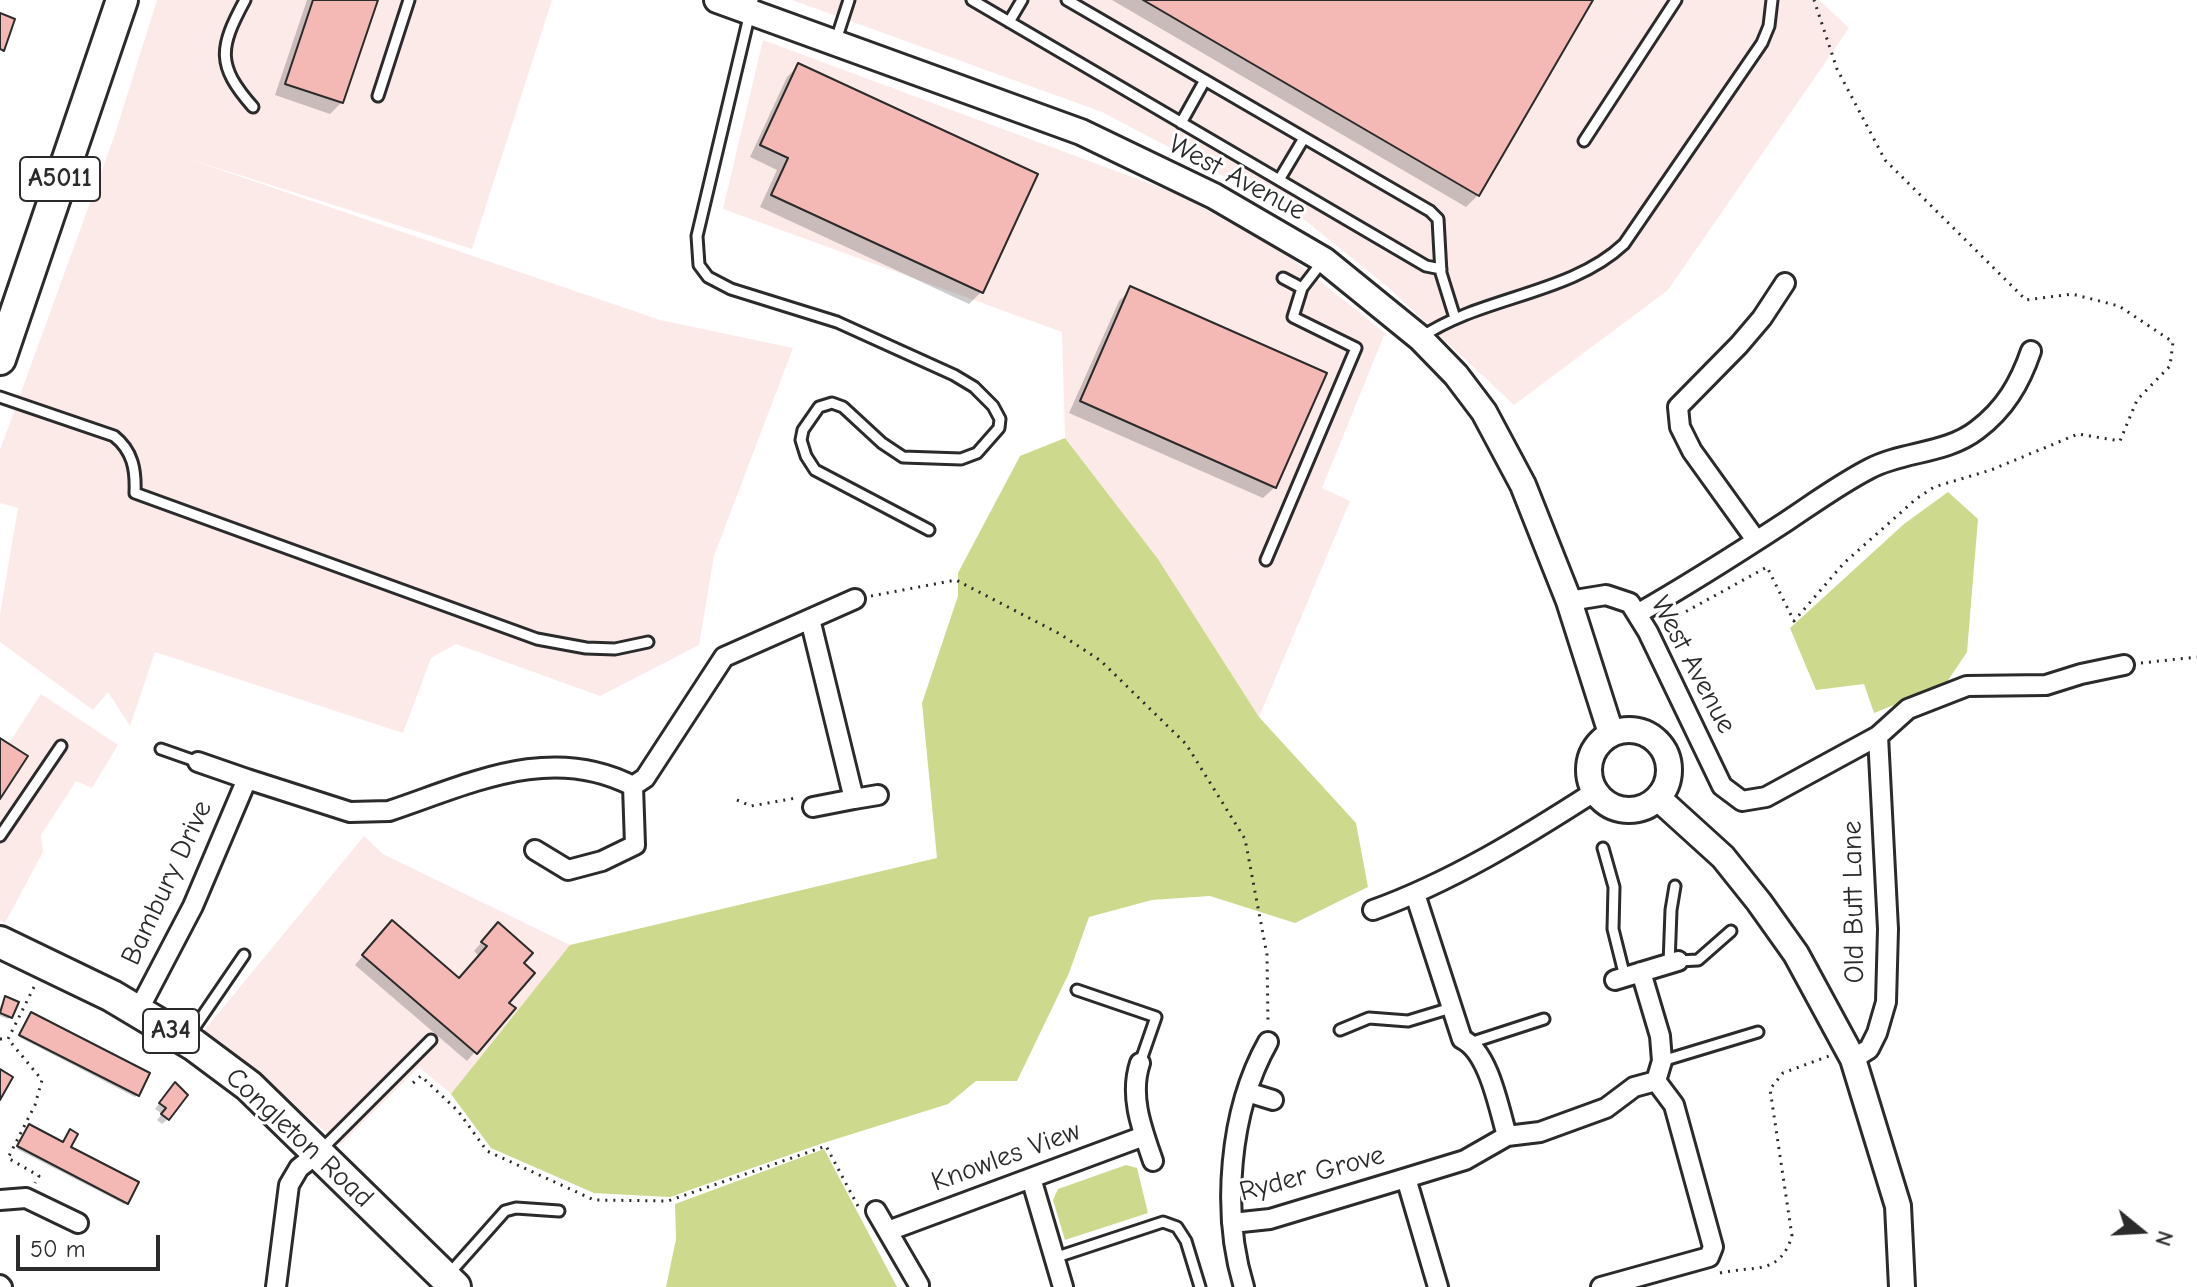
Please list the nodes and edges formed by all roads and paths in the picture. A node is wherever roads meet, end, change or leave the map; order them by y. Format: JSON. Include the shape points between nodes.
{"nodes":[{"id":1,"x":122,"y":0,"type":"edge"},
{"id":2,"x":245,"y":0,"type":"edge"},
{"id":3,"x":409,"y":0,"type":"edge"},
{"id":4,"x":717,"y":0,"type":"edge"},
{"id":5,"x":849,"y":0,"type":"edge"},
{"id":6,"x":972,"y":0,"type":"edge"},
{"id":7,"x":1022,"y":0,"type":"edge"},
{"id":8,"x":1067,"y":0,"type":"edge"},
{"id":9,"x":1676,"y":0,"type":"edge"},
{"id":10,"x":1772,"y":0,"type":"edge"},
{"id":11,"x":1814,"y":0,"type":"edge"},
{"id":12,"x":751,"y":6,"type":"edge"},
{"id":13,"x":1009,"y":22,"type":"junction"},
{"id":14,"x":835,"y":43,"type":"junction"},
{"id":15,"x":1205,"y":80,"type":"junction"},
{"id":16,"x":378,"y":96,"type":"dead end"},
{"id":17,"x":253,"y":107,"type":"dead end"},
{"id":18,"x":1181,"y":123,"type":"junction"},
{"id":19,"x":1304,"y":138,"type":"junction"},
{"id":20,"x":1584,"y":141,"type":"dead end"},
{"id":21,"x":1279,"y":180,"type":"junction"},
{"id":22,"x":1324,"y":260,"type":"junction"},
{"id":23,"x":1441,"y":269,"type":"junction"},
{"id":24,"x":1283,"y":278,"type":"dead end"},
{"id":25,"x":1785,"y":283,"type":"dead end"},
{"id":26,"x":1302,"y":288,"type":"junction"},
{"id":27,"x":1455,"y":318,"type":"junction"},
{"id":28,"x":1420,"y":338,"type":"junction"},
{"id":29,"x":2031,"y":351,"type":"dead end"},
{"id":30,"x":0,"y":359,"type":"edge"},
{"id":31,"x":0,"y":397,"type":"edge"},
{"id":32,"x":929,"y":530,"type":"dead end"},
{"id":33,"x":1756,"y":540,"type":"junction"},
{"id":34,"x":1266,"y":560,"type":"dead end"},
{"id":35,"x":855,"y":599,"type":"joint"},
{"id":36,"x":1569,"y":601,"type":"junction"},
{"id":37,"x":1637,"y":614,"type":"junction"},
{"id":38,"x":810,"y":619,"type":"junction"},
{"id":39,"x":1648,"y":632,"type":"junction"},
{"id":40,"x":648,"y":642,"type":"dead end"},
{"id":41,"x":2197,"y":657,"type":"edge"},
{"id":42,"x":2124,"y":665,"type":"joint"},
{"id":43,"x":1611,"y":733,"type":"junction"},
{"id":44,"x":1878,"y":736,"type":"junction"},
{"id":45,"x":61,"y":746,"type":"dead end"},
{"id":46,"x":161,"y":749,"type":"dead end"},
{"id":47,"x":198,"y":762,"type":"joint"},
{"id":48,"x":247,"y":779,"type":"junction"},
{"id":49,"x":633,"y":786,"type":"junction"},
{"id":50,"x":1594,"y":792,"type":"junction"},
{"id":51,"x":878,"y":795,"type":"dead end"},
{"id":52,"x":1658,"y":798,"type":"junction"},
{"id":53,"x":854,"y":799,"type":"junction"},
{"id":54,"x":737,"y":800,"type":"dead end"},
{"id":55,"x":813,"y":807,"type":"joint"},
{"id":56,"x":0,"y":836,"type":"edge"},
{"id":57,"x":1603,"y":848,"type":"dead end"},
{"id":58,"x":535,"y":850,"type":"dead end"},
{"id":59,"x":1675,"y":886,"type":"dead end"},
{"id":60,"x":1415,"y":894,"type":"junction"},
{"id":61,"x":1373,"y":910,"type":"dead end"},
{"id":62,"x":1731,"y":931,"type":"dead end"},
{"id":63,"x":0,"y":942,"type":"edge"},
{"id":64,"x":244,"y":955,"type":"dead end"},
{"id":65,"x":1673,"y":962,"type":"junction"},
{"id":66,"x":1627,"y":976,"type":"junction"},
{"id":67,"x":40,"y":977,"type":"dead end"},
{"id":68,"x":1077,"y":990,"type":"dead end"},
{"id":69,"x":1451,"y":1008,"type":"junction"},
{"id":70,"x":138,"y":1011,"type":"junction"},
{"id":71,"x":1544,"y":1019,"type":"dead end"},
{"id":72,"x":1340,"y":1030,"type":"dead end"},
{"id":73,"x":1758,"y":1032,"type":"dead end"},
{"id":74,"x":0,"y":1039,"type":"edge"},
{"id":75,"x":8,"y":1039,"type":"junction"},
{"id":76,"x":186,"y":1040,"type":"junction"},
{"id":77,"x":431,"y":1040,"type":"dead end"},
{"id":78,"x":1268,"y":1042,"type":"joint"},
{"id":79,"x":1470,"y":1043,"type":"junction"},
{"id":80,"x":1850,"y":1054,"type":"junction"},
{"id":81,"x":1662,"y":1061,"type":"junction"},
{"id":82,"x":1140,"y":1063,"type":"joint"},
{"id":83,"x":1656,"y":1081,"type":"junction"},
{"id":84,"x":413,"y":1083,"type":"dead end"},
{"id":85,"x":1247,"y":1092,"type":"junction"},
{"id":86,"x":1273,"y":1100,"type":"dead end"},
{"id":87,"x":1144,"y":1136,"type":"junction"},
{"id":88,"x":1507,"y":1136,"type":"junction"},
{"id":89,"x":317,"y":1154,"type":"junction"},
{"id":90,"x":0,"y":1155,"type":"edge"},
{"id":91,"x":8,"y":1158,"type":"junction"},
{"id":92,"x":1153,"y":1161,"type":"dead end"},
{"id":93,"x":1031,"y":1178,"type":"junction"},
{"id":94,"x":1406,"y":1178,"type":"junction"},
{"id":95,"x":26,"y":1198,"type":"junction"},
{"id":96,"x":0,"y":1200,"type":"edge"},
{"id":97,"x":559,"y":1211,"type":"dead end"},
{"id":98,"x":870,"y":1214,"type":"joint"},
{"id":99,"x":78,"y":1223,"type":"dead end"},
{"id":100,"x":1232,"y":1223,"type":"junction"},
{"id":101,"x":888,"y":1231,"type":"junction"},
{"id":102,"x":1054,"y":1258,"type":"junction"},
{"id":103,"x":1709,"y":1276,"type":"dead end"},
{"id":104,"x":450,"y":1282,"type":"edge"},
{"id":105,"x":919,"y":1286,"type":"edge"},
{"id":106,"x":276,"y":1287,"type":"edge"},
{"id":107,"x":1063,"y":1287,"type":"edge"},
{"id":108,"x":1200,"y":1287,"type":"edge"},
{"id":109,"x":1244,"y":1287,"type":"edge"},
{"id":110,"x":1438,"y":1287,"type":"edge"},
{"id":111,"x":1601,"y":1287,"type":"edge"},
{"id":112,"x":1902,"y":1287,"type":"edge"}],
"edges":[{"from":1,"to":30,"type":"main road","number":"A5011"},
{"from":2,"to":17,"type":"lane","via":[[225,44],[224,60]]},
{"from":3,"to":16,"type":"lane"},
{"from":4,"to":12,"type":"street","name":"West Avenue"},
{"from":5,"to":14,"type":"lane"},
{"from":6,"to":13,"type":"lane"},
{"from":7,"to":13,"type":"lane"},
{"from":8,"to":15,"type":"lane"},
{"from":9,"to":20,"type":"lane"},
{"from":10,"to":27,"type":"lane","via":[[1762,43],[1624,244],[1568,277]]},
{"from":11,"to":39,"type":"path","via":[[1837,69],[1885,160],[2026,300],[2072,294],[2119,306],[2173,342],[2170,366],[2137,400],[2120,441],[2078,434],[1934,487],[1844,563],[1794,621],[1767,567]]},
{"from":12,"to":14,"type":"street","name":"West Avenue"},
{"from":12,"to":32,"type":"lane","via":[[697,236],[699,265],[708,277],[731,289],[837,322],[954,375],[993,406],[999,428],[977,453],[961,459],[903,457],[832,403],[819,407],[803,430],[801,440],[815,470]]},
{"from":13,"to":18,"type":"lane"},
{"from":14,"to":22,"type":"street","name":"West Avenue","via":[[1081,132],[1214,196]]},
{"from":15,"to":18,"type":"lane"},
{"from":15,"to":19,"type":"lane"},
{"from":18,"to":21,"type":"lane"},
{"from":19,"to":21,"type":"lane"},
{"from":19,"to":23,"type":"lane","via":[[1430,211],[1438,219]]},
{"from":21,"to":23,"type":"lane","via":[[1426,266]]},
{"from":22,"to":26,"type":"lane"},
{"from":22,"to":28,"type":"street","name":"West Avenue"},
{"from":23,"to":27,"type":"lane"},
{"from":24,"to":26,"type":"lane"},
{"from":25,"to":33,"type":"street","via":[[1739,345],[1678,407],[1680,427],[1692,451]]},
{"from":26,"to":34,"type":"lane","via":[[1293,317],[1356,348]]},
{"from":27,"to":28,"type":"lane"},
{"from":28,"to":36,"type":"street","name":"West Avenue","via":[[1484,412],[1523,485]]},
{"from":29,"to":33,"type":"street","via":[[2021,381],[1977,430],[1955,442],[1874,466]]},
{"from":31,"to":40,"type":"lane","via":[[114,436],[132,458],[135,493],[537,639],[615,649]]},
{"from":33,"to":37,"type":"street"},
{"from":35,"to":38,"type":"street"},
{"from":35,"to":78,"type":"path","via":[[956,580],[1101,661],[1186,744],[1245,839],[1267,955]]},
{"from":36,"to":37,"type":"street","name":"West Avenue","via":[[1606,595],[1630,603]]},
{"from":36,"to":43,"type":"street","name":"West Avenue"},
{"from":37,"to":39,"type":"street","name":"West Avenue"},
{"from":38,"to":49,"type":"street","via":[[724,657],[645,778]]},
{"from":38,"to":53,"type":"street"},
{"from":39,"to":44,"type":"street","name":"West Avenue","via":[[1722,786],[1742,801],[1766,797]]},
{"from":41,"to":42,"type":"path"},
{"from":42,"to":44,"type":"street","via":[[2046,685],[1967,686],[1908,709]]},
{"from":43,"to":50,"type":"street","via":[[1595,747],[1588,767]]},
{"from":43,"to":52,"type":"street","via":[[1645,732],[1661,745],[1669,764]]},
{"from":44,"to":80,"type":"street","name":"Old Butt Lane","via":[[1888,929],[1886,1002],[1869,1049]]},
{"from":45,"to":56,"type":"lane"},
{"from":46,"to":47,"type":"lane"},
{"from":47,"to":48,"type":"street","name":"Bambury Drive"},
{"from":48,"to":49,"type":"street","name":"Bambury Drive","via":[[350,812],[389,811],[507,772],[563,765],[610,774]]},
{"from":48,"to":70,"type":"street","name":"Bambury Drive","via":[[193,906]]},
{"from":49,"to":58,"type":"street","via":[[635,845],[568,870]]},
{"from":50,"to":52,"type":"street","via":[[1609,806],[1631,810]]},
{"from":50,"to":60,"type":"street"},
{"from":51,"to":53,"type":"street"},
{"from":52,"to":80,"type":"street","via":[[1723,857],[1759,902],[1796,954]]},
{"from":53,"to":55,"type":"street"},
{"from":54,"to":55,"type":"path","via":[[751,806],[802,797]]},
{"from":57,"to":66,"type":"lane","via":[[1614,887],[1613,929]]},
{"from":59,"to":65,"type":"lane"},
{"from":60,"to":61,"type":"street"},
{"from":60,"to":69,"type":"street"},
{"from":62,"to":65,"type":"lane","via":[[1698,960]]},
{"from":63,"to":70,"type":"main road","name":"Congleton Road","number":"A34"},
{"from":64,"to":76,"type":"lane"},
{"from":65,"to":66,"type":"street"},
{"from":66,"to":81,"type":"street","via":[[1660,1036]]},
{"from":67,"to":75,"type":"path"},
{"from":68,"to":82,"type":"lane","via":[[1156,1017]]},
{"from":69,"to":72,"type":"lane","via":[[1408,1021],[1369,1018]]},
{"from":69,"to":79,"type":"street","via":[[1462,1039]]},
{"from":70,"to":76,"type":"main road","name":"Congleton Road","number":"A34"},
{"from":71,"to":79,"type":"lane"},
{"from":73,"to":81,"type":"lane"},
{"from":74,"to":75,"type":"path"},
{"from":75,"to":91,"type":"path","via":[[42,1080]]},
{"from":76,"to":89,"type":"main road","name":"Congleton Road","number":"A34","via":[[249,1086]]},
{"from":77,"to":89,"type":"lane"},
{"from":78,"to":85,"type":"street","name":"Ryder Grove"},
{"from":79,"to":88,"type":"street","via":[[1489,1073]]},
{"from":80,"to":103,"type":"path","via":[[1783,1073],[1770,1089],[1792,1236],[1787,1253],[1774,1265]]},
{"from":80,"to":112,"type":"street","via":[[1898,1206]]},
{"from":81,"to":83,"type":"street"},
{"from":82,"to":87,"type":"street","via":[[1135,1087]]},
{"from":83,"to":88,"type":"street","via":[[1634,1087],[1606,1108],[1540,1132]]},
{"from":83,"to":111,"type":"street","via":[[1674,1105],[1713,1247],[1709,1257]]},
{"from":84,"to":98,"type":"path","via":[[421,1076],[458,1111],[487,1151],[594,1200],[668,1201],[826,1146]]},
{"from":85,"to":86,"type":"street"},
{"from":85,"to":100,"type":"street","name":"Ryder Grove","via":[[1230,1199]]},
{"from":87,"to":92,"type":"street"},
{"from":87,"to":93,"type":"street","name":"Knowles View"},
{"from":88,"to":94,"type":"street","name":"Ryder Grove","via":[[1465,1160]]},
{"from":89,"to":104,"type":"main road","name":"Congleton Road","number":"A34"},
{"from":89,"to":106,"type":"street","via":[[289,1185]]},
{"from":90,"to":91,"type":"path"},
{"from":91,"to":95,"type":"path","via":[[39,1176]]},
{"from":93,"to":101,"type":"street","name":"Knowles View"},
{"from":93,"to":102,"type":"street"},
{"from":94,"to":100,"type":"street","name":"Ryder Grove","via":[[1270,1219]]},
{"from":94,"to":110,"type":"street"},
{"from":95,"to":96,"type":"street"},
{"from":95,"to":99,"type":"street"},
{"from":97,"to":104,"type":"lane","via":[[505,1211]]},
{"from":98,"to":101,"type":"street"},
{"from":100,"to":109,"type":"street","name":"Ryder Grove"},
{"from":101,"to":105,"type":"street"},
{"from":102,"to":107,"type":"street"},
{"from":102,"to":108,"type":"lane","via":[[1163,1222],[1177,1227],[1186,1241]]}]}
